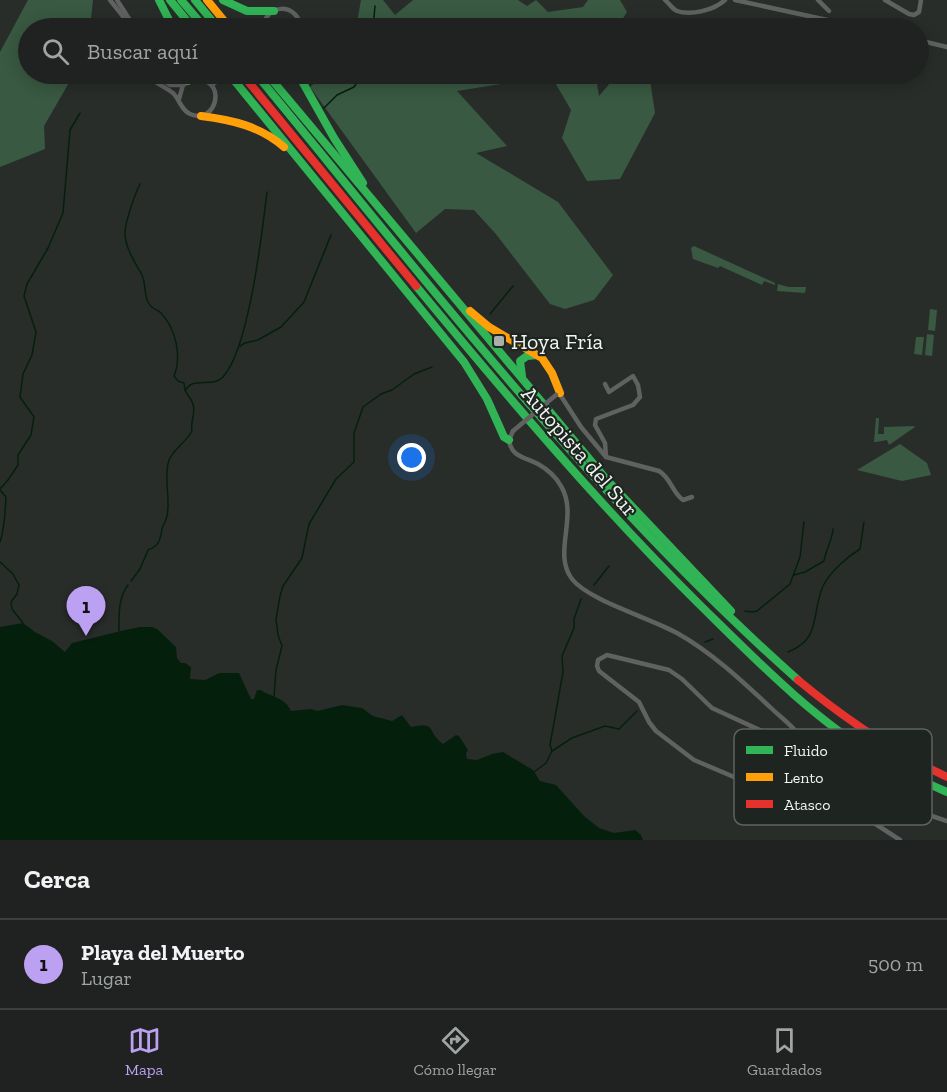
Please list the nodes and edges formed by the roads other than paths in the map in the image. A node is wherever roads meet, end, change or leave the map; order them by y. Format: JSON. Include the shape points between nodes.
{"nodes":[{"id":1,"x":110,"y":0,"type":"edge"},
{"id":2,"x":117,"y":0,"type":"edge"},
{"id":3,"x":159,"y":0,"type":"edge"},
{"id":4,"x":170,"y":0,"type":"edge"},
{"id":5,"x":181,"y":0,"type":"edge"},
{"id":6,"x":195,"y":0,"type":"edge"},
{"id":7,"x":207,"y":0,"type":"edge"},
{"id":8,"x":224,"y":0,"type":"edge"},
{"id":9,"x":665,"y":0,"type":"edge"},
{"id":10,"x":725,"y":0,"type":"edge"},
{"id":11,"x":735,"y":0,"type":"edge"},
{"id":12,"x":818,"y":0,"type":"edge"},
{"id":13,"x":885,"y":0,"type":"edge"},
{"id":14,"x":921,"y":0,"type":"edge"},
{"id":15,"x":274,"y":10,"type":"junction"},
{"id":16,"x":829,"y":11,"type":"dead end"},
{"id":17,"x":124,"y":18,"type":"edge"},
{"id":18,"x":129,"y":18,"type":"edge"},
{"id":19,"x":168,"y":18,"type":"edge"},
{"id":20,"x":185,"y":18,"type":"edge"},
{"id":21,"x":196,"y":18,"type":"edge"},
{"id":22,"x":210,"y":18,"type":"edge"},
{"id":23,"x":222,"y":18,"type":"edge"},
{"id":24,"x":266,"y":18,"type":"edge"},
{"id":25,"x":298,"y":18,"type":"edge"},
{"id":26,"x":818,"y":18,"type":"edge"},
{"id":27,"x":929,"y":42,"type":"edge"},
{"id":28,"x":947,"y":46,"type":"edge"},
{"id":29,"x":158,"y":84,"type":"edge"},
{"id":30,"x":185,"y":84,"type":"edge"},
{"id":31,"x":236,"y":84,"type":"edge"},
{"id":32,"x":250,"y":84,"type":"edge"},
{"id":33,"x":264,"y":84,"type":"edge"},
{"id":34,"x":275,"y":84,"type":"edge"},
{"id":35,"x":304,"y":84,"type":"edge"},
{"id":36,"x":212,"y":85,"type":"edge"},
{"id":37,"x":179,"y":99,"type":"junction"},
{"id":38,"x":201,"y":116,"type":"junction"},
{"id":39,"x":318,"y":182,"type":"junction"},
{"id":40,"x":381,"y":212,"type":"junction"},
{"id":41,"x":354,"y":226,"type":"junction"},
{"id":42,"x":409,"y":278,"type":"junction"},
{"id":43,"x":453,"y":295,"type":"junction"},
{"id":44,"x":538,"y":355,"type":"junction"},
{"id":45,"x":605,"y":384,"type":"dead end"},
{"id":46,"x":558,"y":394,"type":"junction"},
{"id":47,"x":536,"y":397,"type":"junction"},
{"id":48,"x":508,"y":440,"type":"junction"},
{"id":49,"x":606,"y":457,"type":"junction"},
{"id":50,"x":692,"y":497,"type":"dead end"},
{"id":51,"x":785,"y":667,"type":"junction"},
{"id":52,"x":759,"y":729,"type":"edge"},
{"id":53,"x":793,"y":729,"type":"edge"},
{"id":54,"x":839,"y":729,"type":"edge"},
{"id":55,"x":860,"y":729,"type":"edge"},
{"id":56,"x":932,"y":770,"type":"edge"},
{"id":57,"x":734,"y":777,"type":"edge"},
{"id":58,"x":947,"y":777,"type":"edge"},
{"id":59,"x":932,"y":785,"type":"edge"},
{"id":60,"x":947,"y":792,"type":"edge"},
{"id":61,"x":932,"y":814,"type":"edge"},
{"id":62,"x":947,"y":821,"type":"edge"},
{"id":63,"x":877,"y":825,"type":"edge"},
{"id":64,"x":900,"y":840,"type":"edge"}],
"edges":[{"from":1,"to":17,"type":"street"},
{"from":2,"to":18,"type":"street"},
{"from":3,"to":19,"type":"highway"},
{"from":4,"to":20,"type":"highway"},
{"from":5,"to":21,"type":"highway"},
{"from":6,"to":22,"type":"highway"},
{"from":7,"to":23,"type":"highway"},
{"from":8,"to":15,"type":"highway","via":[[247,12]]},
{"from":9,"to":10,"type":"street","via":[[677,11],[688,12],[708,10]]},
{"from":11,"to":26,"type":"street"},
{"from":12,"to":16,"type":"street"},
{"from":13,"to":14,"type":"street","via":[[914,15],[919,12]]},
{"from":15,"to":24,"type":"street"},
{"from":15,"to":25,"type":"street","via":[[291,11]]},
{"from":27,"to":28,"type":"street"},
{"from":29,"to":37,"type":"street"},
{"from":30,"to":37,"type":"street"},
{"from":31,"to":39,"type":"highway"},
{"from":32,"to":42,"type":"highway","name":"Autopista del Sur"},
{"from":33,"to":51,"type":"highway","name":"Autopista del Sur","via":[[575,457],[650,539]]},
{"from":34,"to":40,"type":"highway"},
{"from":35,"to":40,"type":"highway"},
{"from":36,"to":38,"type":"street","via":[[216,102]]},
{"from":37,"to":38,"type":"street","via":[[187,113]]},
{"from":38,"to":39,"type":"highway","via":[[258,129],[280,142]]},
{"from":39,"to":41,"type":"highway"},
{"from":40,"to":43,"type":"highway"},
{"from":41,"to":42,"type":"highway"},
{"from":41,"to":48,"type":"highway","via":[[464,362]]},
{"from":42,"to":54,"type":"highway","name":"Autopista del Sur","via":[[551,447],[655,561],[737,641]]},
{"from":43,"to":44,"type":"highway","via":[[489,327]]},
{"from":43,"to":47,"type":"highway"},
{"from":44,"to":46,"type":"highway","via":[[548,367]]},
{"from":44,"to":47,"type":"highway","via":[[527,356],[519,366]]},
{"from":45,"to":49,"type":"street","via":[[609,392],[633,376],[640,397],[633,405],[596,419]]},
{"from":46,"to":48,"type":"street","bridge":true,"via":[[513,431]]},
{"from":46,"to":49,"type":"street"},
{"from":47,"to":51,"type":"highway","via":[[607,480]]},
{"from":48,"to":53,"type":"street","via":[[516,455],[546,469],[563,489],[569,512],[565,560],[575,583],[698,646]]},
{"from":49,"to":50,"type":"street","via":[[659,471],[683,500]]},
{"from":51,"to":55,"type":"highway","name":"Autopista del Sur"},
{"from":52,"to":57,"type":"street","via":[[712,708],[669,670],[607,655],[598,660],[599,671],[639,702],[654,729],[694,760]]},
{"from":56,"to":58,"type":"highway","name":"Autopista del Sur"},
{"from":59,"to":60,"type":"highway","name":"Autopista del Sur"},
{"from":61,"to":62,"type":"street"},
{"from":63,"to":64,"type":"street"}]}
